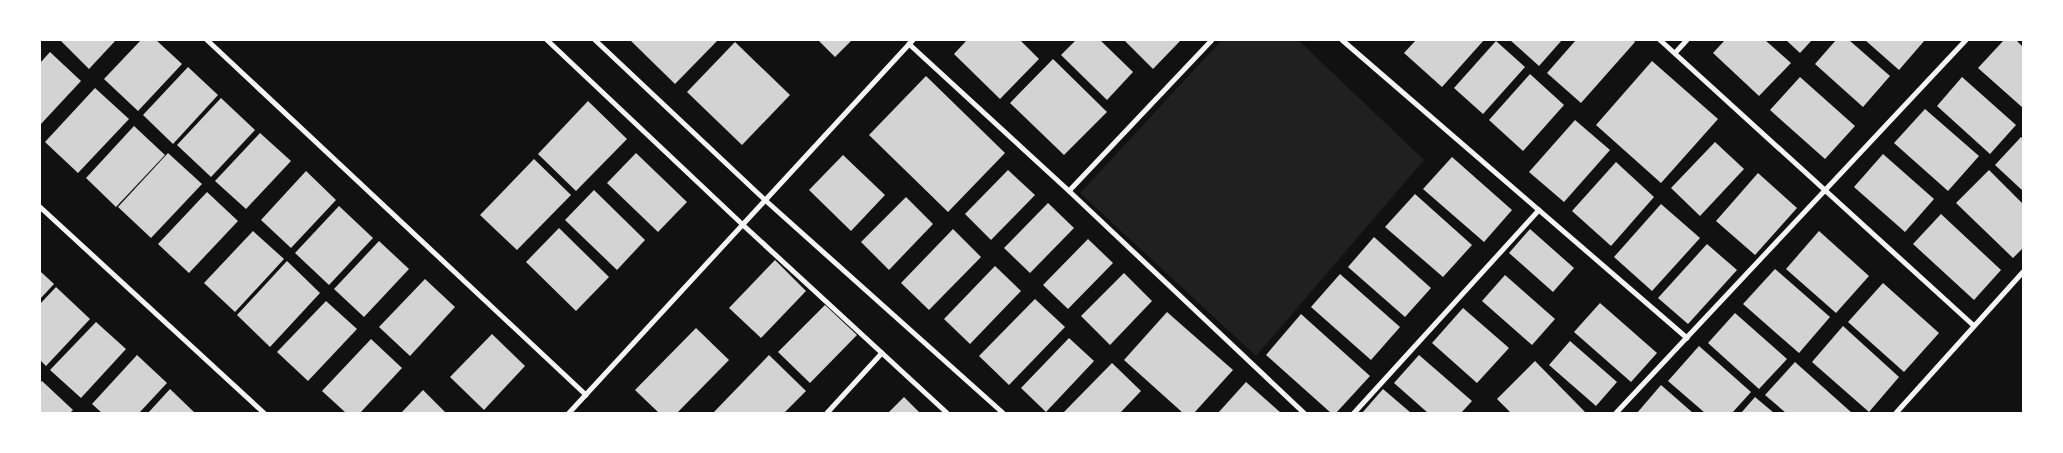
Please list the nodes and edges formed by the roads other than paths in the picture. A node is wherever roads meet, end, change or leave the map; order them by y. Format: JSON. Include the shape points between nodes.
{"nodes":[{"id":1,"x":208,"y":40,"type":"edge"},
{"id":2,"x":547,"y":40,"type":"edge"},
{"id":3,"x":595,"y":40,"type":"edge"},
{"id":4,"x":1212,"y":40,"type":"edge"},
{"id":5,"x":1342,"y":40,"type":"edge"},
{"id":6,"x":1660,"y":40,"type":"edge"},
{"id":7,"x":1687,"y":40,"type":"edge"},
{"id":8,"x":1966,"y":40,"type":"edge"},
{"id":9,"x":911,"y":42,"type":"edge"},
{"id":10,"x":1674,"y":53,"type":"junction"},
{"id":11,"x":1069,"y":191,"type":"junction"},
{"id":12,"x":1825,"y":191,"type":"junction"},
{"id":13,"x":765,"y":200,"type":"junction"},
{"id":14,"x":40,"y":207,"type":"edge"},
{"id":15,"x":1539,"y":210,"type":"junction"},
{"id":16,"x":743,"y":225,"type":"junction"},
{"id":17,"x":2023,"y":272,"type":"edge"},
{"id":18,"x":1973,"y":325,"type":"junction"},
{"id":19,"x":1687,"y":338,"type":"junction"},
{"id":20,"x":882,"y":353,"type":"junction"},
{"id":21,"x":586,"y":395,"type":"junction"},
{"id":22,"x":264,"y":413,"type":"edge"},
{"id":23,"x":569,"y":413,"type":"edge"},
{"id":24,"x":827,"y":413,"type":"edge"},
{"id":25,"x":947,"y":413,"type":"edge"},
{"id":26,"x":1003,"y":413,"type":"edge"},
{"id":27,"x":1304,"y":413,"type":"edge"},
{"id":28,"x":1354,"y":413,"type":"edge"},
{"id":29,"x":1616,"y":413,"type":"edge"},
{"id":30,"x":1896,"y":413,"type":"edge"}],
"edges":[{"from":1,"to":21,"type":"street"},
{"from":2,"to":16,"type":"street"},
{"from":3,"to":13,"type":"street"},
{"from":4,"to":11,"type":"street"},
{"from":5,"to":15,"type":"street"},
{"from":6,"to":10,"type":"street"},
{"from":7,"to":10,"type":"street"},
{"from":8,"to":12,"type":"street"},
{"from":9,"to":11,"type":"street"},
{"from":9,"to":13,"type":"street"},
{"from":10,"to":12,"type":"street"},
{"from":11,"to":27,"type":"street"},
{"from":12,"to":18,"type":"street"},
{"from":12,"to":19,"type":"street"},
{"from":13,"to":16,"type":"street"},
{"from":13,"to":26,"type":"street"},
{"from":14,"to":22,"type":"street"},
{"from":15,"to":19,"type":"street"},
{"from":15,"to":28,"type":"street"},
{"from":16,"to":20,"type":"street"},
{"from":16,"to":21,"type":"street"},
{"from":17,"to":18,"type":"street"},
{"from":18,"to":30,"type":"street"},
{"from":19,"to":29,"type":"street"},
{"from":20,"to":24,"type":"street"},
{"from":20,"to":25,"type":"street"},
{"from":21,"to":23,"type":"street"}]}
